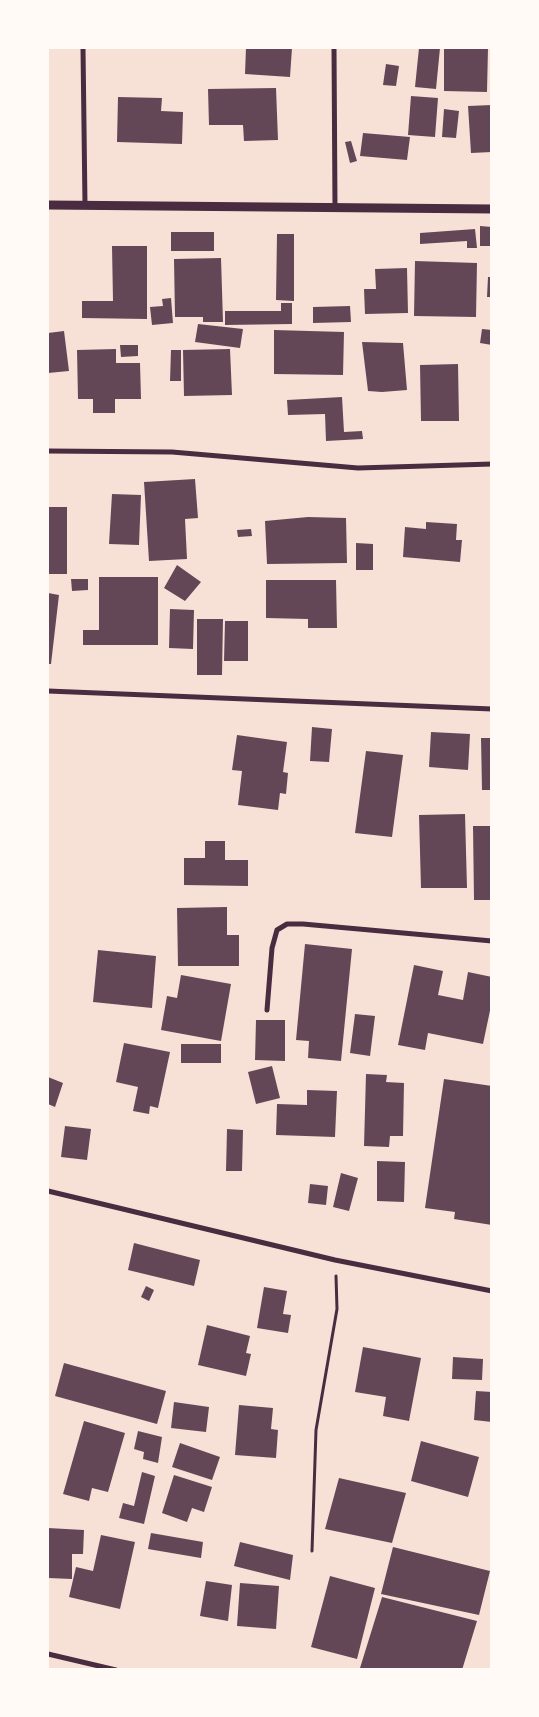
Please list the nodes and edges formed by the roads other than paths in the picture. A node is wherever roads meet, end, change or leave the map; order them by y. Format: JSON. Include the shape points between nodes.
{"nodes":[{"id":1,"x":82,"y":48,"type":"edge"},
{"id":2,"x":334,"y":48,"type":"edge"},
{"id":3,"x":85,"y":204,"type":"junction"},
{"id":4,"x":48,"y":205,"type":"edge"},
{"id":5,"x":335,"y":208,"type":"junction"},
{"id":6,"x":492,"y":209,"type":"edge"},
{"id":7,"x":48,"y":450,"type":"edge"},
{"id":8,"x":492,"y":464,"type":"edge"},
{"id":9,"x":48,"y":691,"type":"edge"},
{"id":10,"x":492,"y":709,"type":"edge"},
{"id":11,"x":492,"y":941,"type":"edge"},
{"id":12,"x":266,"y":1010,"type":"dead end"},
{"id":13,"x":48,"y":1191,"type":"edge"},
{"id":14,"x":492,"y":1291,"type":"edge"},
{"id":15,"x":48,"y":1654,"type":"edge"},
{"id":16,"x":116,"y":1670,"type":"edge"}],
"edges":[{"from":1,"to":3,"type":"street"},
{"from":2,"to":5,"type":"street"},
{"from":3,"to":4,"type":"street"},
{"from":3,"to":5,"type":"street"},
{"from":5,"to":6,"type":"street"},
{"from":7,"to":8,"type":"street","via":[[172,452],[358,468]]},
{"from":9,"to":10,"type":"street"},
{"from":11,"to":12,"type":"street","via":[[287,924],[277,930],[272,948]]},
{"from":13,"to":14,"type":"street","via":[[335,1260]]},
{"from":15,"to":16,"type":"street"}]}
